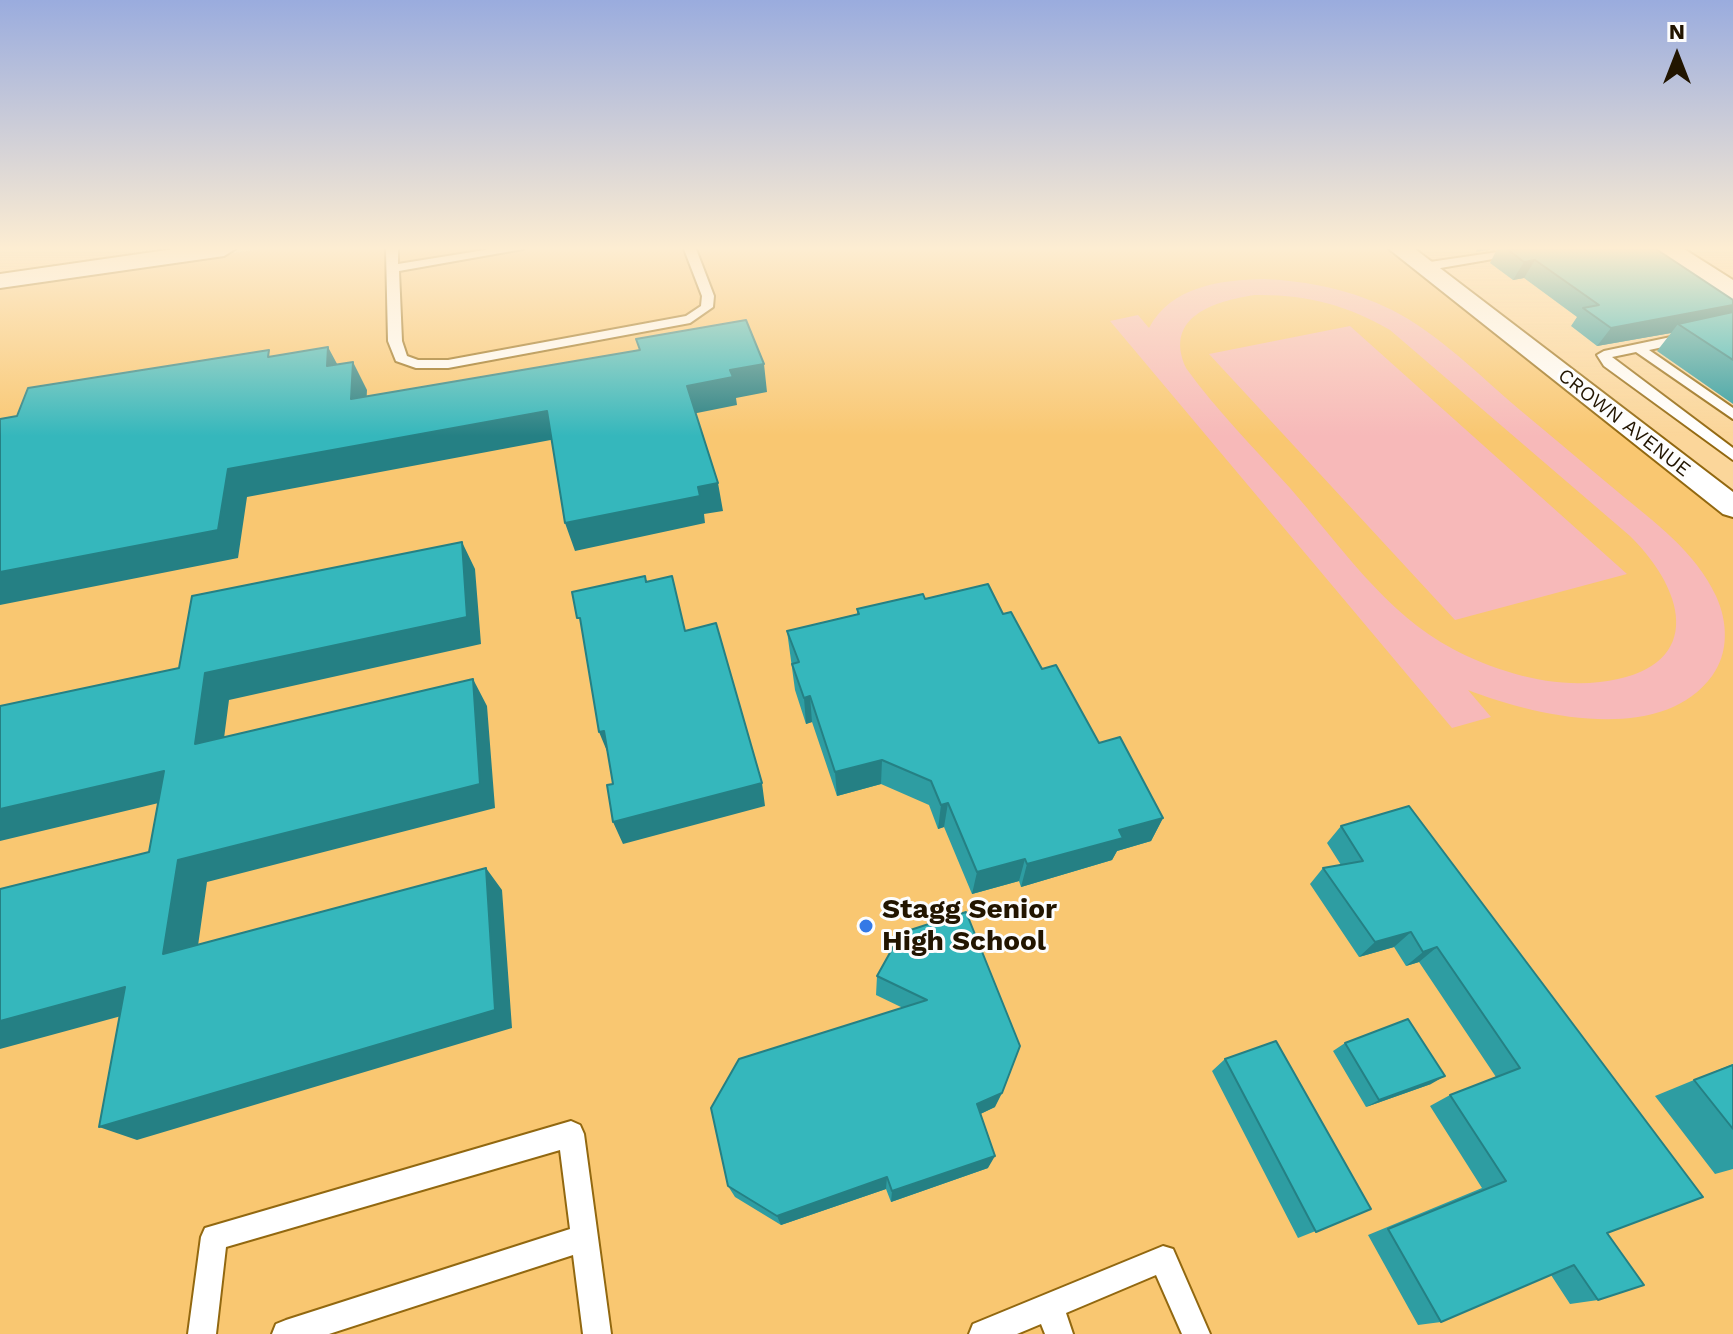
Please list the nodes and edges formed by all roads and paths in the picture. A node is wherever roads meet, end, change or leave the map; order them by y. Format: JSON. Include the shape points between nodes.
{"nodes":[{"id":1,"x":394,"y":311,"type":"edge"},
{"id":2,"x":701,"y":311,"type":"edge"},
{"id":3,"x":1480,"y":311,"type":"edge"},
{"id":4,"x":1733,"y":328,"type":"edge"},
{"id":5,"x":1638,"y":348,"type":"junction"},
{"id":6,"x":1733,"y":415,"type":"edge"},
{"id":7,"x":1733,"y":455,"type":"edge"},
{"id":8,"x":1733,"y":507,"type":"edge"},
{"id":9,"x":585,"y":1238,"type":"junction"},
{"id":10,"x":1055,"y":1321,"type":"edge"},
{"id":11,"x":202,"y":1334,"type":"edge"},
{"id":12,"x":286,"y":1334,"type":"edge"},
{"id":13,"x":597,"y":1334,"type":"edge"},
{"id":14,"x":983,"y":1334,"type":"edge"},
{"id":15,"x":1196,"y":1334,"type":"edge"}],
"edges":[{"from":1,"to":2,"type":"lane","via":[[401,358],[416,364],[448,364],[690,319]]},
{"from":3,"to":8,"type":"street","name":"CROWN AVENUE"},
{"from":4,"to":5,"type":"lane"},
{"from":5,"to":6,"type":"lane"},
{"from":5,"to":7,"type":"lane","via":[[1604,355]]},
{"from":9,"to":11,"type":"lane","via":[[571,1134],[214,1237]]},
{"from":9,"to":12,"type":"lane"},
{"from":9,"to":13,"type":"lane"},
{"from":10,"to":14,"type":"lane"},
{"from":10,"to":15,"type":"lane","via":[[1163,1259]]}]}
